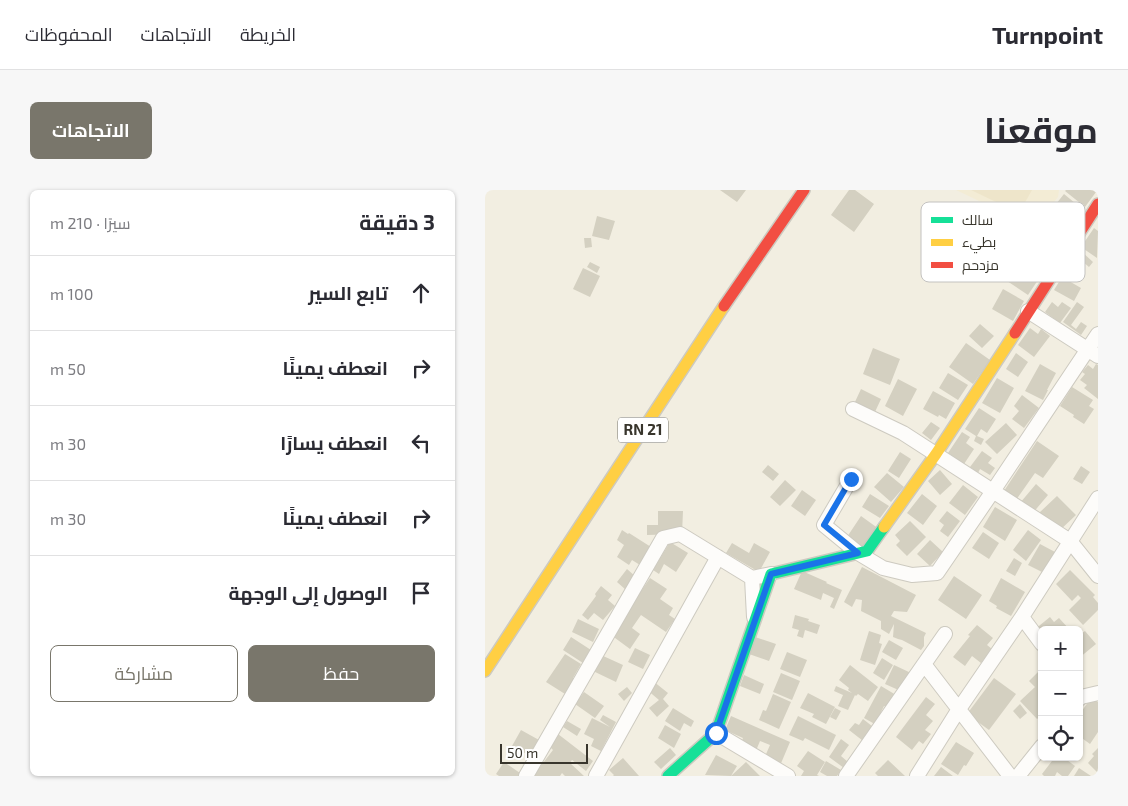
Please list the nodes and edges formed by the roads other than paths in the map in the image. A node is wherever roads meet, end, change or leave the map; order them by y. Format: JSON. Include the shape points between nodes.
{"nodes":[{"id":1,"x":804,"y":190,"type":"edge"},
{"id":2,"x":1098,"y":204,"type":"edge"},
{"id":3,"x":1085,"y":224,"type":"edge"},
{"id":4,"x":1047,"y":282,"type":"edge"},
{"id":5,"x":1028,"y":311,"type":"junction"},
{"id":6,"x":1098,"y":334,"type":"edge"},
{"id":7,"x":1093,"y":353,"type":"edge"},
{"id":8,"x":853,"y":409,"type":"dead end"},
{"id":9,"x":935,"y":454,"type":"junction"},
{"id":10,"x":851,"y":479,"type":"dead end"},
{"id":11,"x":993,"y":491,"type":"junction"},
{"id":12,"x":1098,"y":498,"type":"edge"},
{"id":13,"x":1070,"y":541,"type":"junction"},
{"id":14,"x":858,"y":553,"type":"junction"},
{"id":15,"x":718,"y":557,"type":"junction"},
{"id":16,"x":771,"y":574,"type":"junction"},
{"id":17,"x":1098,"y":576,"type":"edge"},
{"id":18,"x":752,"y":578,"type":"junction"},
{"id":19,"x":1021,"y":617,"type":"junction"},
{"id":20,"x":754,"y":624,"type":"junction"},
{"id":21,"x":945,"y":634,"type":"dead end"},
{"id":22,"x":1038,"y":639,"type":"edge"},
{"id":23,"x":924,"y":664,"type":"junction"},
{"id":24,"x":485,"y":671,"type":"edge"},
{"id":25,"x":1098,"y":693,"type":"edge"},
{"id":26,"x":1083,"y":696,"type":"edge"},
{"id":27,"x":959,"y":709,"type":"junction"},
{"id":28,"x":716,"y":733,"type":"junction"},
{"id":29,"x":1038,"y":751,"type":"edge"},
{"id":30,"x":780,"y":774,"type":"edge"},
{"id":31,"x":526,"y":776,"type":"edge"},
{"id":32,"x":596,"y":776,"type":"edge"},
{"id":33,"x":668,"y":776,"type":"edge"},
{"id":34,"x":846,"y":776,"type":"edge"},
{"id":35,"x":917,"y":776,"type":"edge"},
{"id":36,"x":1010,"y":776,"type":"edge"},
{"id":37,"x":1018,"y":776,"type":"edge"}],
"edges":[{"from":1,"to":24,"type":"street","number":"RN 21","via":[[706,333]]},
{"from":2,"to":3,"type":"street"},
{"from":4,"to":5,"type":"street"},
{"from":5,"to":7,"type":"street"},
{"from":5,"to":9,"type":"street"},
{"from":6,"to":7,"type":"street"},
{"from":7,"to":11,"type":"street"},
{"from":8,"to":9,"type":"street","via":[[903,433]]},
{"from":9,"to":11,"type":"street"},
{"from":9,"to":14,"type":"street","via":[[867,551]]},
{"from":10,"to":14,"type":"street","via":[[824,525]]},
{"from":11,"to":13,"type":"street"},
{"from":11,"to":14,"type":"street","via":[[937,573],[902,573],[883,568]]},
{"from":12,"to":13,"type":"street"},
{"from":13,"to":17,"type":"street"},
{"from":13,"to":19,"type":"street"},
{"from":14,"to":16,"type":"street"},
{"from":15,"to":18,"type":"street"},
{"from":15,"to":31,"type":"street","via":[[680,534],[663,538]]},
{"from":15,"to":32,"type":"street"},
{"from":16,"to":18,"type":"street"},
{"from":16,"to":20,"type":"street"},
{"from":18,"to":20,"type":"street"},
{"from":19,"to":22,"type":"street"},
{"from":19,"to":27,"type":"street"},
{"from":20,"to":28,"type":"street"},
{"from":21,"to":23,"type":"street"},
{"from":23,"to":27,"type":"street"},
{"from":23,"to":34,"type":"street"},
{"from":25,"to":26,"type":"street"},
{"from":27,"to":35,"type":"street"},
{"from":27,"to":36,"type":"street"},
{"from":28,"to":30,"type":"street"},
{"from":28,"to":33,"type":"street"},
{"from":29,"to":37,"type":"street"}]}
